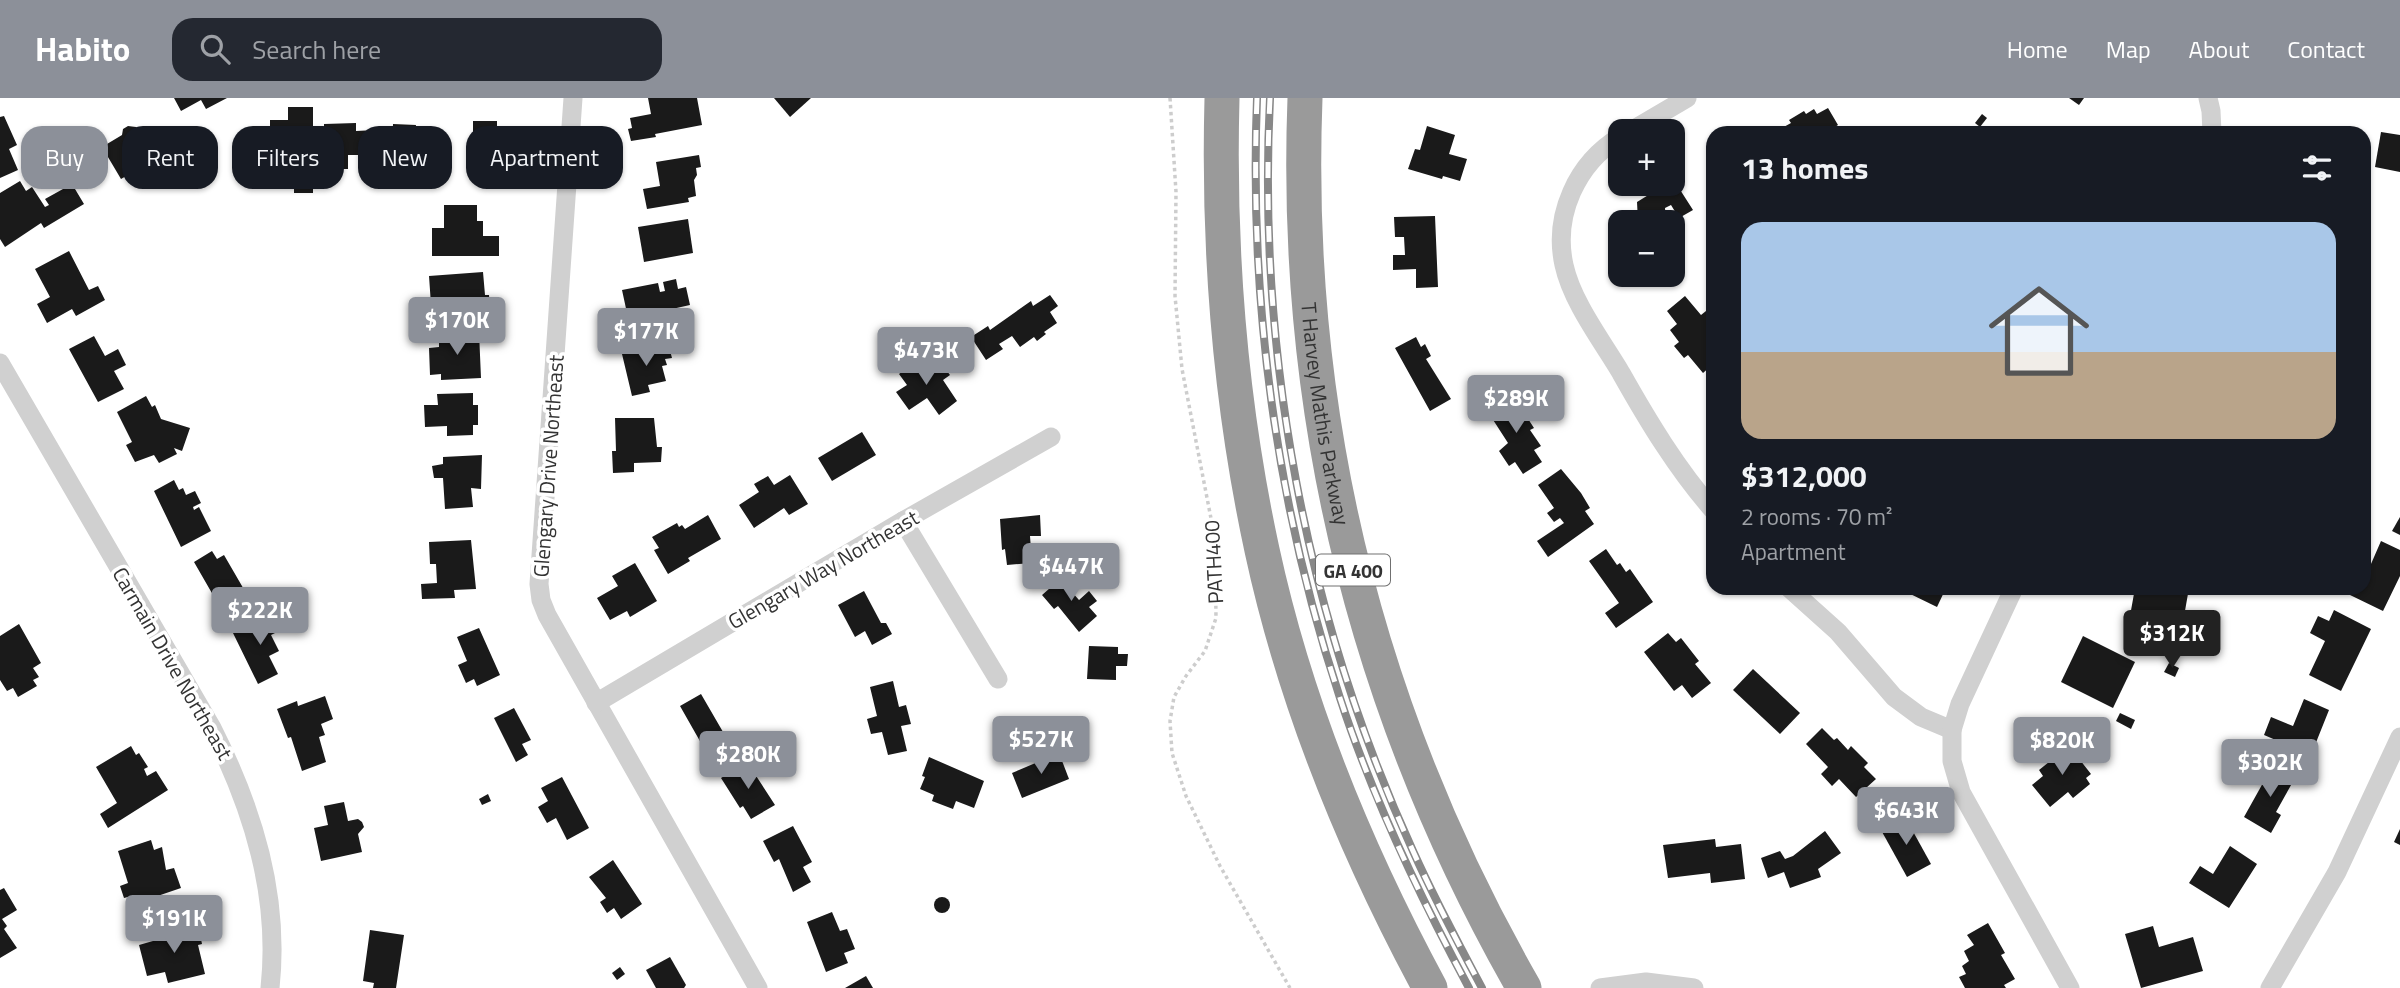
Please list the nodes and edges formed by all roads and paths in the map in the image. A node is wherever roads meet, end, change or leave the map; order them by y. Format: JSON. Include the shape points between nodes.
{"nodes":[{"id":1,"x":573,"y":98,"type":"edge"},
{"id":2,"x":1170,"y":98,"type":"edge"},
{"id":3,"x":1222,"y":98,"type":"edge"},
{"id":4,"x":1687,"y":98,"type":"edge"},
{"id":5,"x":2208,"y":98,"type":"edge"},
{"id":6,"x":1305,"y":110,"type":"edge"},
{"id":7,"x":1651,"y":119,"type":"edge"},
{"id":8,"x":2212,"y":126,"type":"edge"},
{"id":9,"x":1608,"y":147,"type":"edge"},
{"id":10,"x":0,"y":363,"type":"edge"},
{"id":11,"x":1051,"y":437,"type":"dead end"},
{"id":12,"x":1706,"y":502,"type":"edge"},
{"id":13,"x":903,"y":521,"type":"junction"},
{"id":14,"x":1797,"y":595,"type":"edge"},
{"id":15,"x":2011,"y":595,"type":"edge"},
{"id":16,"x":998,"y":679,"type":"dead end"},
{"id":17,"x":596,"y":702,"type":"junction"},
{"id":18,"x":1952,"y":730,"type":"junction"},
{"id":19,"x":2400,"y":737,"type":"edge"},
{"id":20,"x":270,"y":988,"type":"edge"},
{"id":21,"x":758,"y":988,"type":"edge"},
{"id":22,"x":1290,"y":988,"type":"edge"},
{"id":23,"x":1430,"y":988,"type":"edge"},
{"id":24,"x":1524,"y":988,"type":"edge"},
{"id":25,"x":1600,"y":988,"type":"edge"},
{"id":26,"x":1694,"y":988,"type":"edge"},
{"id":27,"x":2070,"y":988,"type":"edge"},
{"id":28,"x":2270,"y":988,"type":"edge"}],
"edges":[{"from":1,"to":17,"type":"street","name":"Glengary Drive Northeast","via":[[539,584],[547,615]]},
{"from":2,"to":22,"type":"path","name":"PATH400","via":[[1180,357],[1216,539],[1216,618],[1205,651],[1174,697],[1172,754],[1186,796],[1220,866]]},
{"from":3,"to":23,"type":"highway","via":[[1221,217],[1234,388],[1262,551],[1308,711],[1338,791],[1370,869]]},
{"from":4,"to":7,"type":"street"},
{"from":5,"to":8,"type":"street"},
{"from":6,"to":24,"type":"highway","name":"T Harvey Mathis Parkway","number":"GA 400","via":[[1304,214],[1317,377],[1346,545],[1386,684],[1415,760],[1446,835]]},
{"from":9,"to":12,"type":"street","via":[[1576,182],[1566,206],[1561,232],[1564,265],[1574,294],[1653,428]]},
{"from":10,"to":20,"type":"street","name":"Carmain Drive Northeast","via":[[234,771],[262,858],[271,929]]},
{"from":11,"to":13,"type":"street","name":"Glengary Way Northeast"},
{"from":13,"to":16,"type":"street"},
{"from":13,"to":17,"type":"street","name":"Glengary Way Northeast"},
{"from":14,"to":18,"type":"street","via":[[1838,632],[1894,697],[1921,718]]},
{"from":15,"to":18,"type":"street"},
{"from":17,"to":21,"type":"street","name":"Glengary Drive Northeast"},
{"from":18,"to":27,"type":"street","via":[[1952,761],[1961,792]]},
{"from":19,"to":28,"type":"street","via":[[2337,872]]},
{"from":25,"to":26,"type":"street","via":[[1646,982]]}]}
